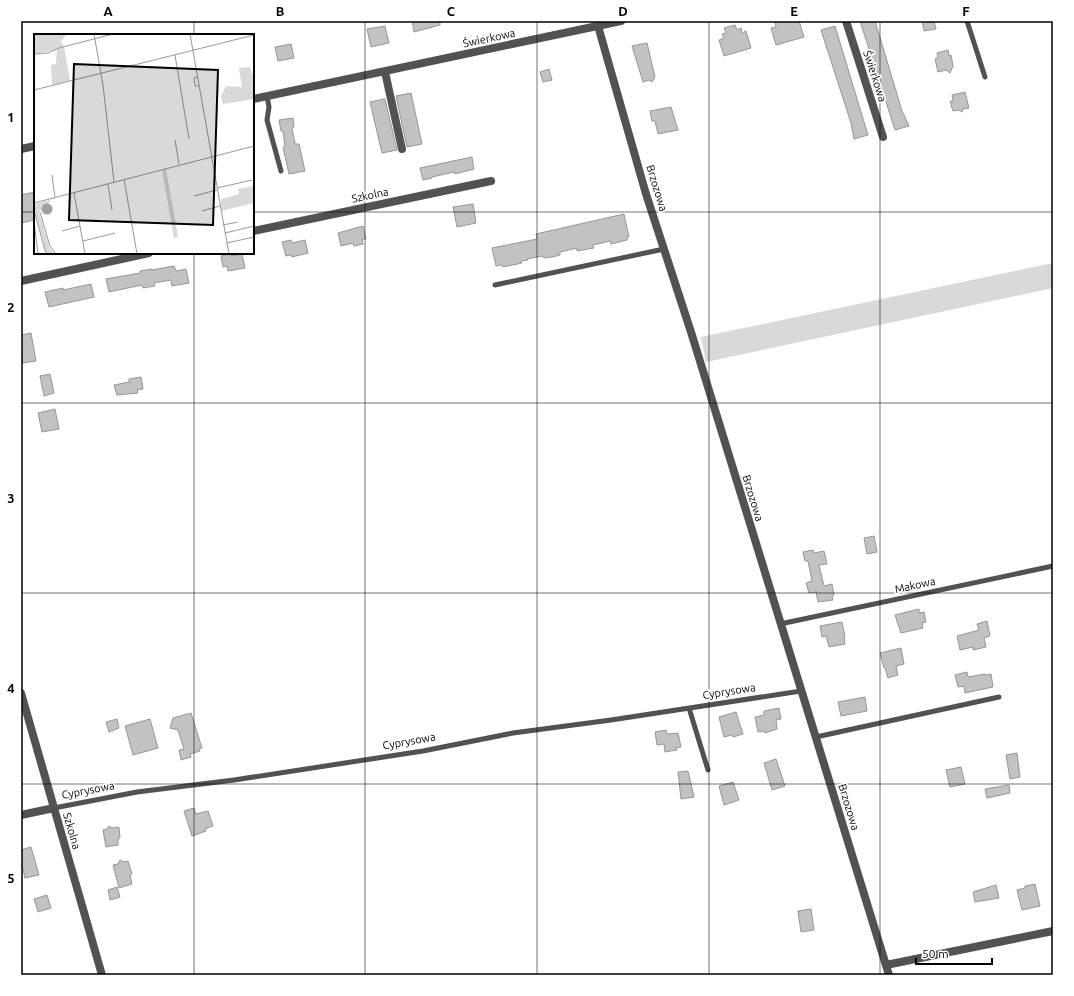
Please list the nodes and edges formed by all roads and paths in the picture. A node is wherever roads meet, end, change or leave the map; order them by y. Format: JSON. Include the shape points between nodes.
{"nodes":[{"id":1,"x":621,"y":21,"type":"edge"},
{"id":2,"x":846,"y":21,"type":"edge"},
{"id":3,"x":967,"y":21,"type":"edge"},
{"id":4,"x":597,"y":23,"type":"edge"},
{"id":5,"x":386,"y":72,"type":"junction"},
{"id":6,"x":985,"y":77,"type":"dead end"},
{"id":7,"x":267,"y":96,"type":"junction"},
{"id":8,"x":254,"y":99,"type":"edge"},
{"id":9,"x":883,"y":137,"type":"dead end"},
{"id":10,"x":34,"y":146,"type":"edge"},
{"id":11,"x":21,"y":148,"type":"edge"},
{"id":12,"x":402,"y":149,"type":"dead end"},
{"id":13,"x":281,"y":171,"type":"dead end"},
{"id":14,"x":491,"y":181,"type":"dead end"},
{"id":15,"x":254,"y":231,"type":"edge"},
{"id":16,"x":664,"y":249,"type":"junction"},
{"id":17,"x":144,"y":254,"type":"edge"},
{"id":18,"x":21,"y":281,"type":"edge"},
{"id":19,"x":495,"y":285,"type":"dead end"},
{"id":20,"x":1053,"y":566,"type":"edge"},
{"id":21,"x":780,"y":624,"type":"junction"},
{"id":22,"x":801,"y":691,"type":"junction"},
{"id":23,"x":21,"y":693,"type":"edge"},
{"id":24,"x":999,"y":697,"type":"dead end"},
{"id":25,"x":689,"y":708,"type":"junction"},
{"id":26,"x":816,"y":737,"type":"junction"},
{"id":27,"x":708,"y":770,"type":"dead end"},
{"id":28,"x":54,"y":808,"type":"junction"},
{"id":29,"x":21,"y":816,"type":"edge"},
{"id":30,"x":1053,"y":930,"type":"edge"},
{"id":31,"x":886,"y":966,"type":"junction"},
{"id":32,"x":102,"y":975,"type":"edge"},
{"id":33,"x":889,"y":975,"type":"edge"}],
"edges":[{"from":1,"to":4,"type":"street","name":"Świerkowa"},
{"from":2,"to":9,"type":"street","name":"Świerkowa"},
{"from":3,"to":6,"type":"lane"},
{"from":4,"to":5,"type":"street","name":"Świerkowa"},
{"from":4,"to":16,"type":"street","name":"Brzozowa"},
{"from":5,"to":7,"type":"street","name":"Świerkowa"},
{"from":5,"to":12,"type":"street"},
{"from":7,"to":8,"type":"street","name":"Świerkowa"},
{"from":7,"to":13,"type":"lane","via":[[267,120]]},
{"from":10,"to":11,"type":"street"},
{"from":14,"to":15,"type":"street","name":"Szkolna"},
{"from":16,"to":19,"type":"lane"},
{"from":16,"to":21,"type":"street","name":"Brzozowa"},
{"from":17,"to":18,"type":"street"},
{"from":20,"to":21,"type":"lane","name":"Makowa"},
{"from":21,"to":22,"type":"street","name":"Brzozowa"},
{"from":22,"to":25,"type":"lane","name":"Cyprysowa"},
{"from":22,"to":26,"type":"street","name":"Brzozowa"},
{"from":23,"to":28,"type":"street","name":"Szkolna"},
{"from":24,"to":26,"type":"lane"},
{"from":25,"to":27,"type":"lane"},
{"from":25,"to":28,"type":"lane","name":"Cyprysowa","via":[[513,733],[415,752],[234,780],[138,792]]},
{"from":26,"to":31,"type":"street","name":"Brzozowa"},
{"from":28,"to":29,"type":"street","name":"Cyprysowa"},
{"from":28,"to":32,"type":"street","name":"Szkolna"},
{"from":30,"to":31,"type":"street"},
{"from":31,"to":33,"type":"street","name":"Brzozowa"}]}
